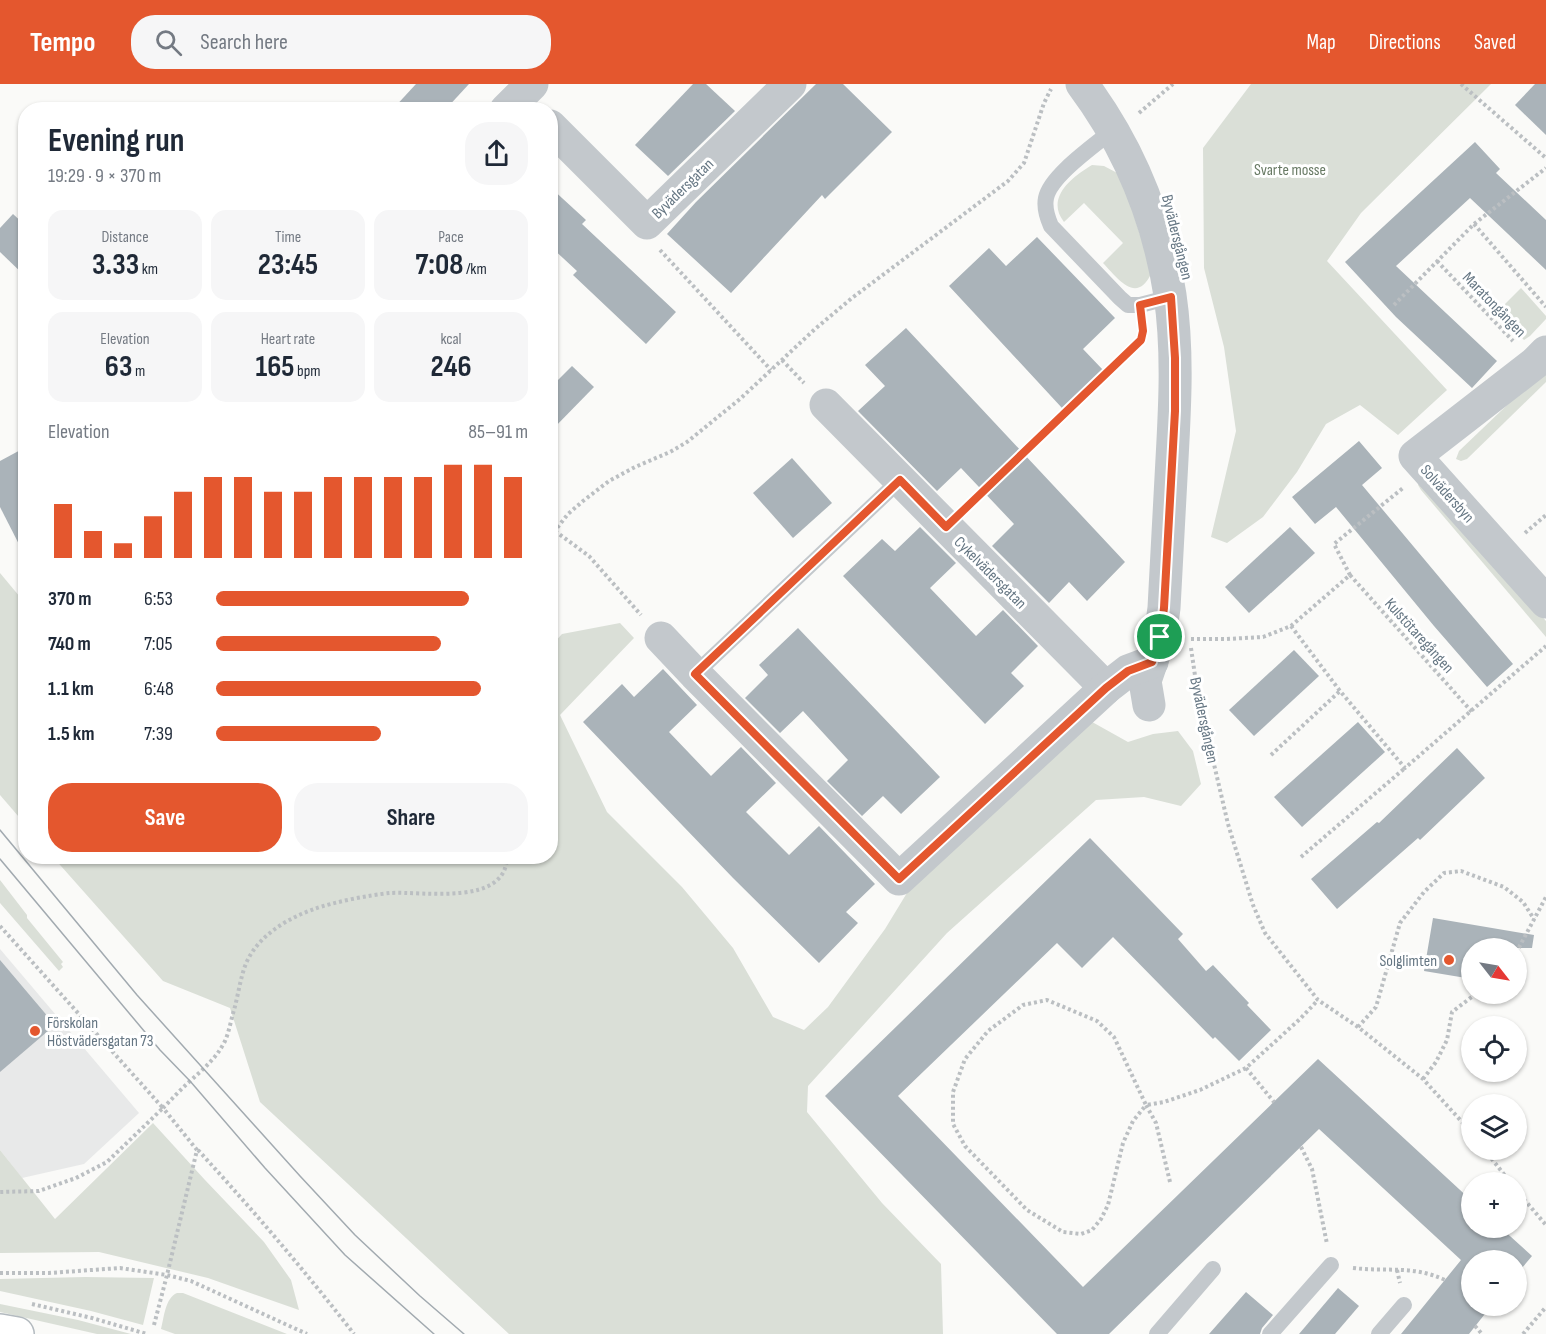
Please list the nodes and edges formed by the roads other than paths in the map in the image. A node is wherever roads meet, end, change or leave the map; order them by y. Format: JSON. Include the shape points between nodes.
{"nodes":[{"id":1,"x":790,"y":84,"type":"edge"},
{"id":2,"x":1082,"y":84,"type":"edge"},
{"id":3,"x":1123,"y":125,"type":"junction"},
{"id":4,"x":558,"y":134,"type":"edge"},
{"id":5,"x":1155,"y":301,"type":"junction"},
{"id":6,"x":1540,"y":358,"type":"edge"},
{"id":7,"x":826,"y":405,"type":"dead end"},
{"id":8,"x":900,"y":480,"type":"junction"},
{"id":9,"x":1546,"y":602,"type":"edge"},
{"id":10,"x":661,"y":638,"type":"road end"},
{"id":11,"x":1152,"y":662,"type":"junction"},
{"id":12,"x":695,"y":674,"type":"junction"},
{"id":13,"x":1106,"y":688,"type":"junction"},
{"id":14,"x":1149,"y":705,"type":"dead end"},
{"id":15,"x":1331,"y":1264,"type":"road end"},
{"id":16,"x":1212,"y":1269,"type":"dead end"},
{"id":17,"x":1404,"y":1305,"type":"dead end"},
{"id":18,"x":20,"y":1318,"type":"edge"},
{"id":19,"x":0,"y":1331,"type":"edge"},
{"id":20,"x":1157,"y":1334,"type":"edge"},
{"id":21,"x":1270,"y":1334,"type":"edge"},
{"id":22,"x":1379,"y":1334,"type":"edge"}],
"edges":[{"from":1,"to":4,"type":"street","name":"Byvädersgatan","via":[[647,223]]},
{"from":2,"to":3,"type":"street","name":"Byvädersgången"},
{"from":3,"to":5,"type":"street","name":"Byvädersgången","via":[[1164,263]]},
{"from":3,"to":5,"type":"lane","via":[[1057,178],[1046,196],[1046,212],[1051,226],[1120,298],[1128,304]]},
{"from":5,"to":11,"type":"street","name":"Byvädersgången","via":[[1175,358],[1175,411],[1164,608]]},
{"from":6,"to":9,"type":"street","name":"Solvädersbyn","via":[[1414,456]]},
{"from":7,"to":8,"type":"street","name":"Cykelvädersgatan"},
{"from":8,"to":12,"type":"lane"},
{"from":8,"to":13,"type":"street","name":"Cykelvädersgatan"},
{"from":10,"to":12,"type":"street"},
{"from":11,"to":13,"type":"street","via":[[1128,671]]},
{"from":11,"to":14,"type":"street","name":"Byvädersgången","via":[[1145,681]]},
{"from":12,"to":13,"type":"street","via":[[899,879]]},
{"from":15,"to":21,"type":"lane"},
{"from":16,"to":20,"type":"lane"},
{"from":17,"to":22,"type":"lane"},
{"from":18,"to":19,"type":"street"}]}
